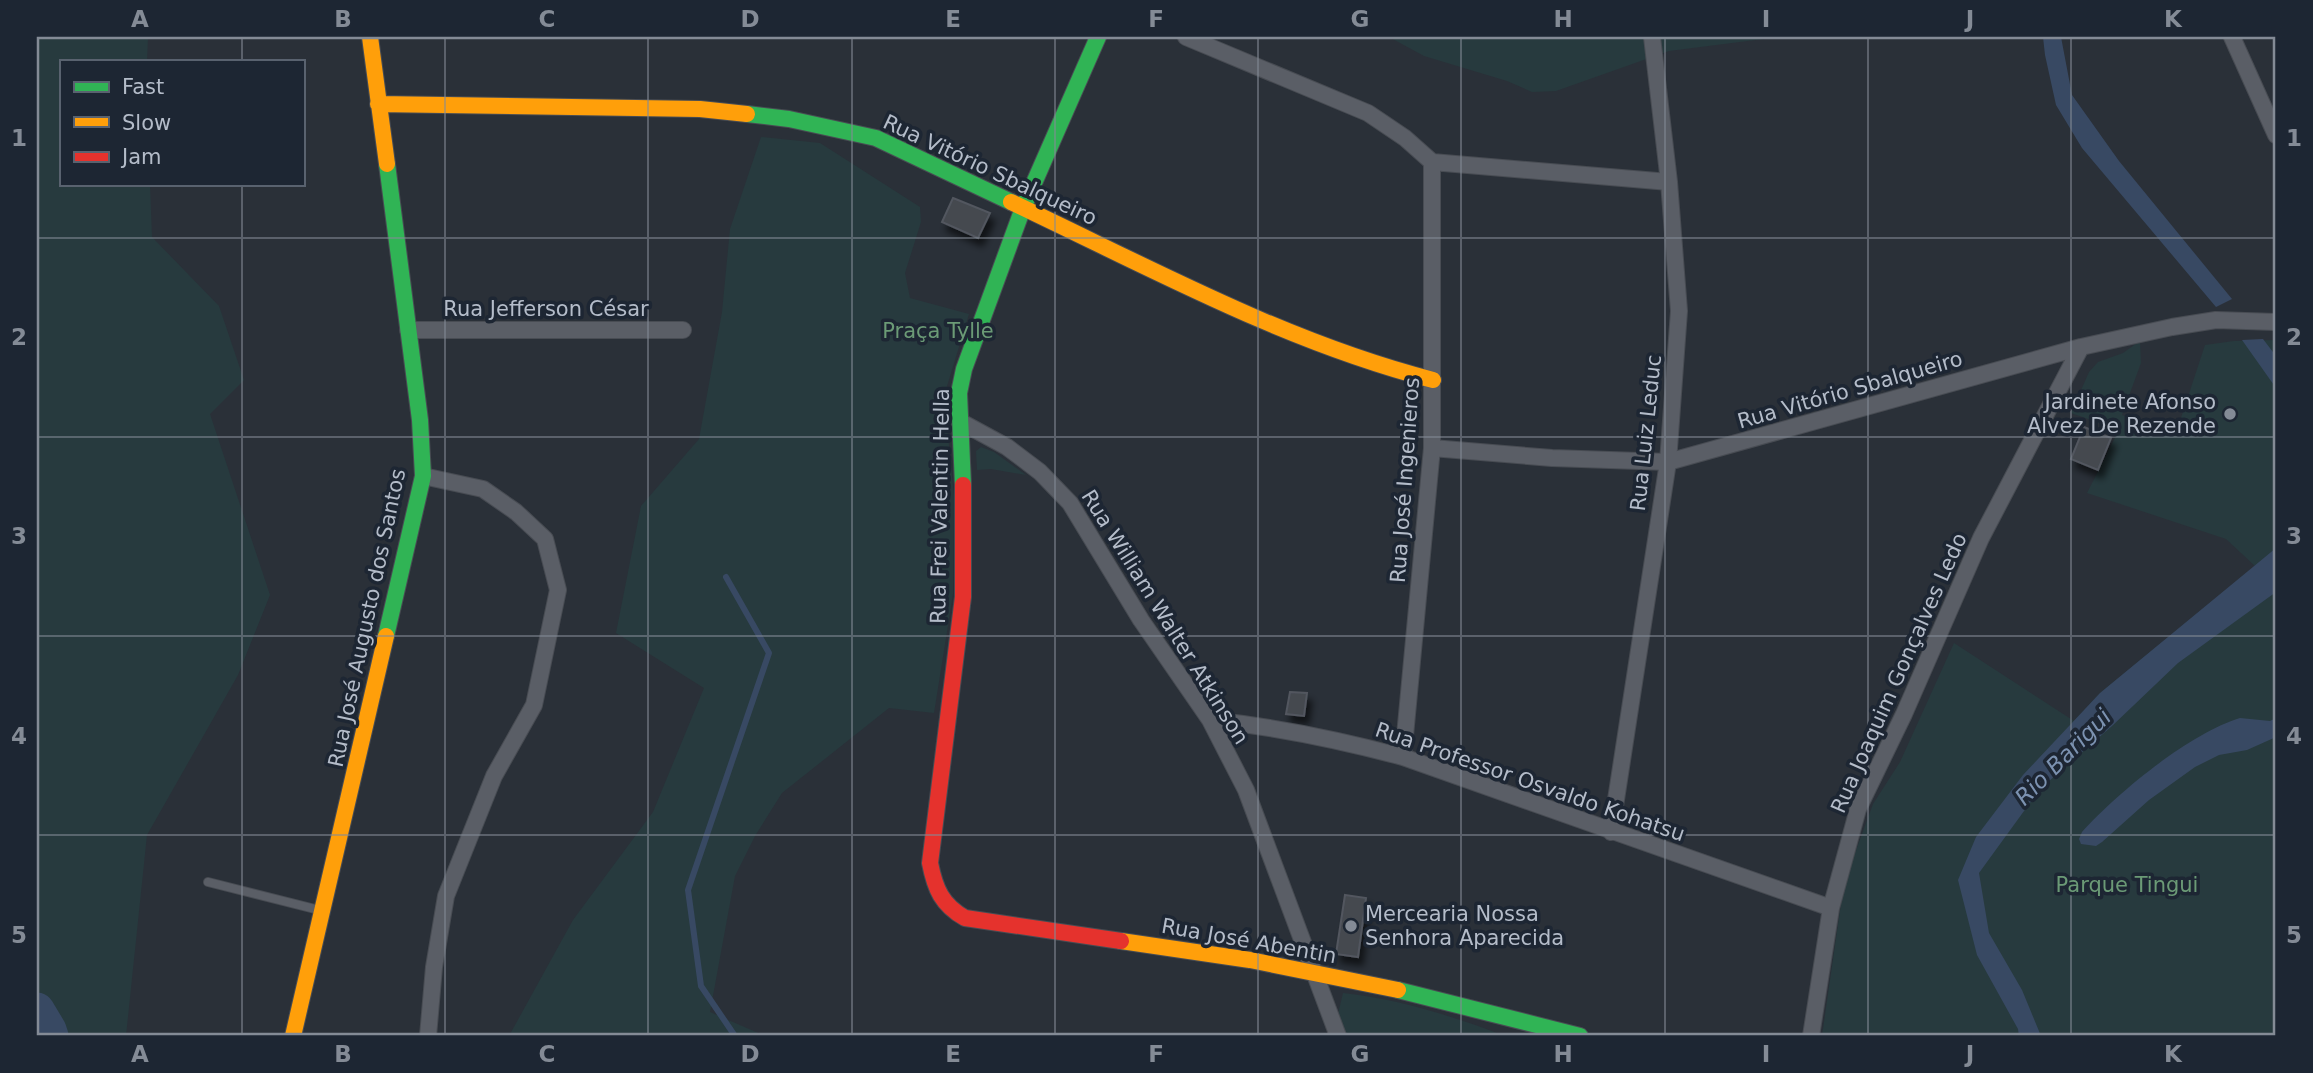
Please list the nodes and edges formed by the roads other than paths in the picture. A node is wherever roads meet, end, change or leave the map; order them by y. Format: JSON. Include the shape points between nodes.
{"nodes":[{"id":1,"x":370,"y":37,"type":"edge"},
{"id":2,"x":1098,"y":37,"type":"edge"},
{"id":3,"x":1186,"y":37,"type":"edge"},
{"id":4,"x":1652,"y":37,"type":"edge"},
{"id":5,"x":2232,"y":37,"type":"edge"},
{"id":6,"x":378,"y":104,"type":"junction"},
{"id":7,"x":2276,"y":135,"type":"edge"},
{"id":8,"x":1432,"y":162,"type":"junction"},
{"id":9,"x":1669,"y":182,"type":"junction"},
{"id":10,"x":1023,"y":208,"type":"junction"},
{"id":11,"x":2276,"y":322,"type":"edge"},
{"id":12,"x":408,"y":330,"type":"junction"},
{"id":13,"x":683,"y":330,"type":"dead end"},
{"id":14,"x":2081,"y":347,"type":"junction"},
{"id":15,"x":1433,"y":380,"type":"junction"},
{"id":16,"x":961,"y":422,"type":"junction"},
{"id":17,"x":1432,"y":448,"type":"junction"},
{"id":18,"x":1668,"y":462,"type":"junction"},
{"id":19,"x":423,"y":476,"type":"junction"},
{"id":20,"x":1210,"y":720,"type":"junction"},
{"id":21,"x":1403,"y":757,"type":"junction"},
{"id":22,"x":1611,"y":832,"type":"junction"},
{"id":23,"x":208,"y":882,"type":"dead end"},
{"id":24,"x":1830,"y":908,"type":"junction"},
{"id":25,"x":950,"y":910,"type":"joint"},
{"id":26,"x":322,"y":911,"type":"junction"},
{"id":27,"x":1316,"y":972,"type":"junction"},
{"id":28,"x":293,"y":1036,"type":"edge"},
{"id":29,"x":429,"y":1036,"type":"edge"},
{"id":30,"x":1338,"y":1036,"type":"edge"},
{"id":31,"x":1580,"y":1036,"type":"edge"},
{"id":32,"x":1811,"y":1036,"type":"edge"}],
"edges":[{"from":1,"to":6,"type":"street","name":"Rua José Augusto dos Santos"},
{"from":2,"to":10,"type":"street","name":"Rua Frei Valentin Hella"},
{"from":3,"to":8,"type":"street","via":[[1368,113]]},
{"from":4,"to":9,"type":"street","name":"Rua Luiz Leduc"},
{"from":5,"to":7,"type":"street"},
{"from":6,"to":10,"type":"street","name":"Rua Vitório Sbalqueiro","via":[[700,109],[789,118],[876,138]]},
{"from":6,"to":12,"type":"street","name":"Rua José Augusto dos Santos"},
{"from":8,"to":9,"type":"street"},
{"from":8,"to":15,"type":"street","name":"Rua José Ingenieros"},
{"from":9,"to":18,"type":"street","name":"Rua Luiz Leduc","via":[[1678,311]]},
{"from":10,"to":15,"type":"street","name":"Rua Vitório Sbalqueiro","via":[[1284,331]]},
{"from":10,"to":16,"type":"street","name":"Rua Frei Valentin Hella","via":[[964,369],[959,393]]},
{"from":11,"to":14,"type":"street","name":"Rua Vitório Sbalqueiro","via":[[2216,320]]},
{"from":12,"to":13,"type":"street","name":"Rua Jefferson César"},
{"from":12,"to":19,"type":"street","name":"Rua José Augusto dos Santos"},
{"from":14,"to":18,"type":"street","name":"Rua Vitório Sbalqueiro"},
{"from":14,"to":24,"type":"street","name":"Rua Joaquim Gonçalves Ledo","via":[[1981,538],[1858,809]]},
{"from":15,"to":17,"type":"street","name":"Rua José Ingenieros"},
{"from":16,"to":20,"type":"street","name":"Rua William Walter Atkinson","via":[[1007,447],[1070,503],[1141,620]]},
{"from":16,"to":25,"type":"street","name":"Rua Frei Valentin Hella","via":[[964,597],[930,863],[935,890]]},
{"from":17,"to":18,"type":"street","name":"Rua Vitório Sbalqueiro"},
{"from":17,"to":21,"type":"street","name":"Rua José Ingenieros"},
{"from":18,"to":22,"type":"street","name":"Rua Luiz Leduc"},
{"from":19,"to":26,"type":"street","name":"Rua José Augusto dos Santos"},
{"from":19,"to":29,"type":"street","via":[[483,489],[516,512],[545,540],[558,590],[534,705],[494,776],[446,897]]},
{"from":20,"to":21,"type":"street","name":"Rua Professor Osvaldo Kohatsu","via":[[1343,740]]},
{"from":20,"to":27,"type":"street","name":"Rua William Walter Atkinson","via":[[1246,790]]},
{"from":21,"to":22,"type":"street","name":"Rua Professor Osvaldo Kohatsu"},
{"from":22,"to":24,"type":"street","name":"Rua Professor Osvaldo Kohatsu"},
{"from":23,"to":26,"type":"lane"},
{"from":24,"to":32,"type":"street","name":"Rua Joaquim Gonçalves Ledo"},
{"from":25,"to":27,"type":"street","name":"Rua José Abentin","via":[[965,918]]},
{"from":26,"to":28,"type":"street","name":"Rua José Augusto dos Santos"},
{"from":27,"to":30,"type":"street","name":"Rua William Walter Atkinson"},
{"from":27,"to":31,"type":"street","name":"Rua José Abentin","via":[[1455,1002]]}]}
